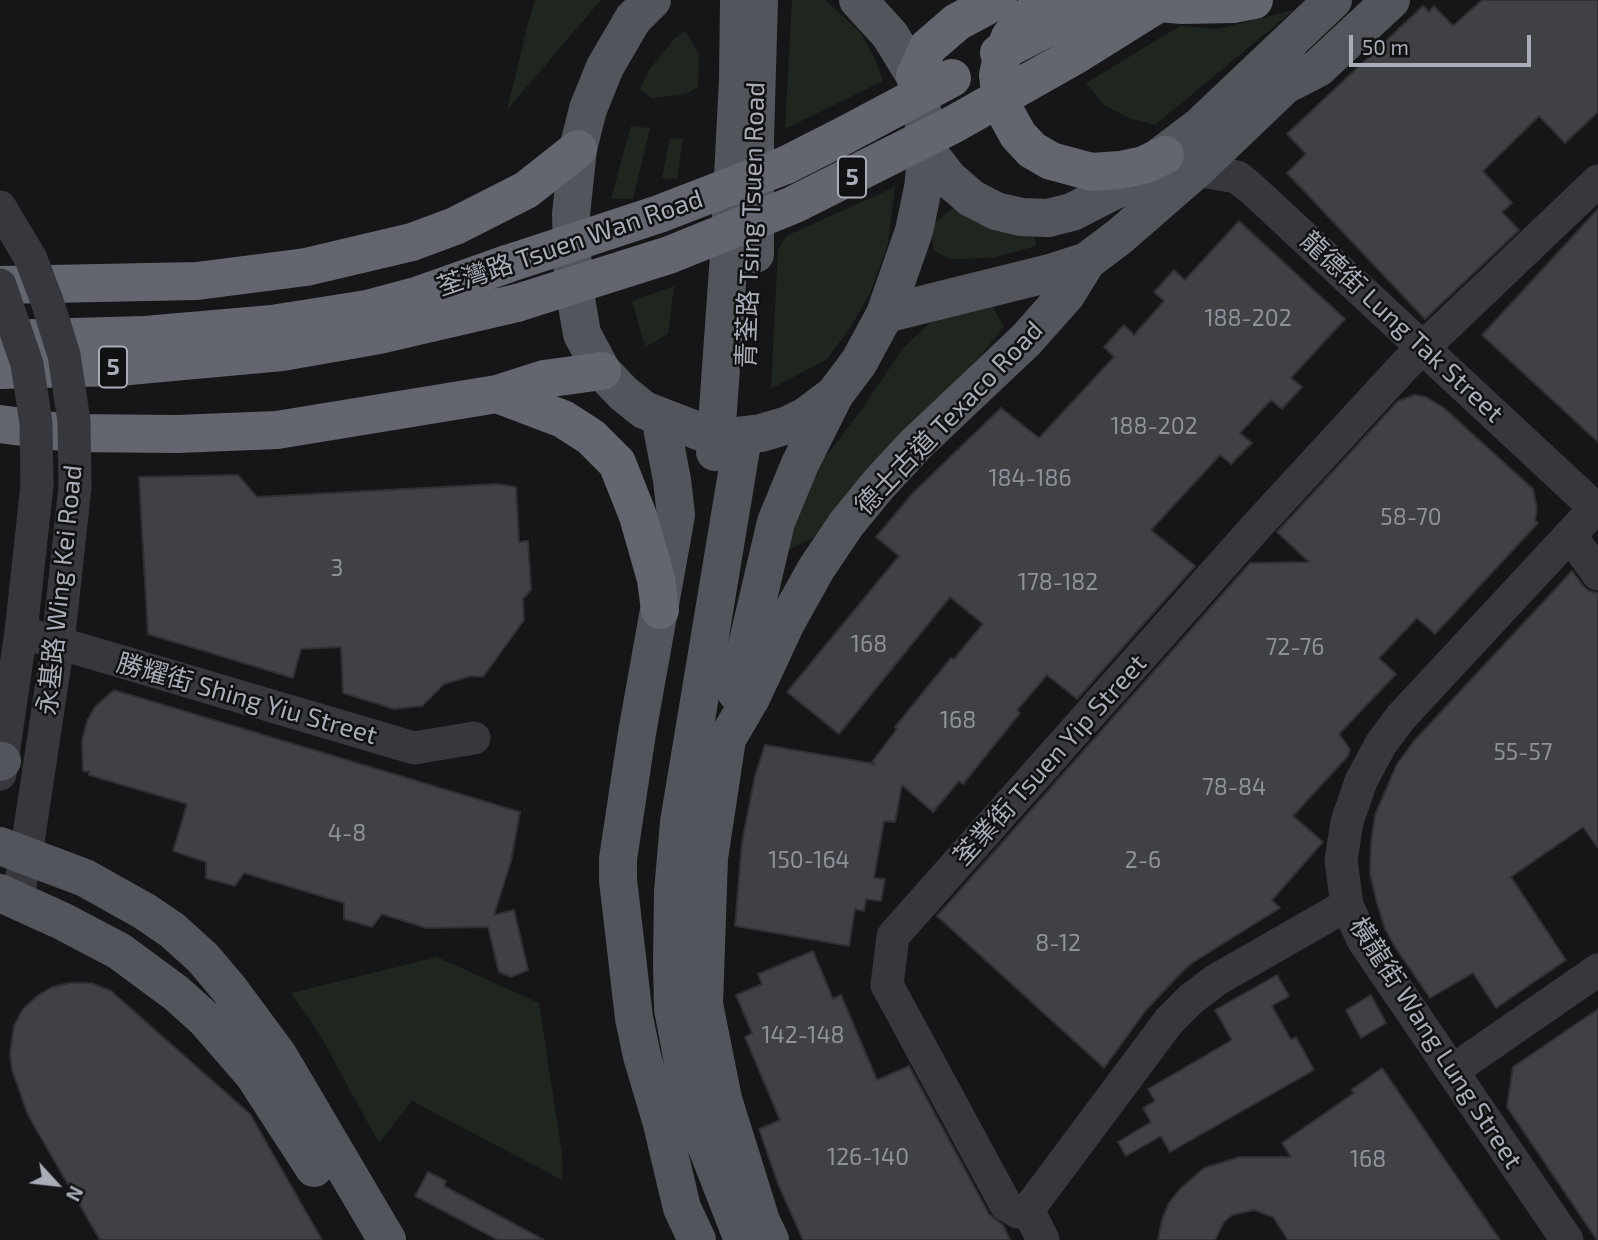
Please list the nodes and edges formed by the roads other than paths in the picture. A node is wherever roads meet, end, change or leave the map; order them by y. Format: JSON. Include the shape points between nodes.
{"nodes":[{"id":1,"x":652,"y":0,"type":"edge"},
{"id":2,"x":739,"y":0,"type":"edge"},
{"id":3,"x":759,"y":0,"type":"edge"},
{"id":4,"x":858,"y":0,"type":"edge"},
{"id":5,"x":998,"y":0,"type":"edge"},
{"id":6,"x":1044,"y":0,"type":"edge"},
{"id":7,"x":1054,"y":0,"type":"edge"},
{"id":8,"x":1097,"y":0,"type":"edge"},
{"id":9,"x":1126,"y":0,"type":"edge"},
{"id":10,"x":1164,"y":0,"type":"edge"},
{"id":11,"x":1254,"y":0,"type":"edge"},
{"id":12,"x":1333,"y":0,"type":"edge"},
{"id":13,"x":1391,"y":0,"type":"edge"},
{"id":14,"x":999,"y":53,"type":"junction"},
{"id":15,"x":915,"y":76,"type":"junction"},
{"id":16,"x":578,"y":149,"type":"junction"},
{"id":17,"x":927,"y":151,"type":"junction"},
{"id":18,"x":1181,"y":162,"type":"junction"},
{"id":19,"x":1598,"y":181,"type":"edge"},
{"id":20,"x":0,"y":207,"type":"edge"},
{"id":21,"x":1087,"y":261,"type":"junction"},
{"id":22,"x":0,"y":285,"type":"edge"},
{"id":23,"x":885,"y":314,"type":"junction"},
{"id":24,"x":0,"y":339,"type":"edge"},
{"id":25,"x":1424,"y":346,"type":"junction"},
{"id":26,"x":0,"y":370,"type":"edge"},
{"id":27,"x":602,"y":371,"type":"junction"},
{"id":28,"x":497,"y":394,"type":"junction"},
{"id":29,"x":835,"y":394,"type":"junction"},
{"id":30,"x":660,"y":418,"type":"junction"},
{"id":31,"x":0,"y":424,"type":"edge"},
{"id":32,"x":728,"y":450,"type":"junction"},
{"id":33,"x":1597,"y":507,"type":"edge"},
{"id":34,"x":1570,"y":536,"type":"junction"},
{"id":35,"x":1598,"y":574,"type":"edge"},
{"id":36,"x":660,"y":610,"type":"junction"},
{"id":37,"x":20,"y":632,"type":"junction"},
{"id":38,"x":58,"y":643,"type":"junction"},
{"id":39,"x":474,"y":737,"type":"dead end"},
{"id":40,"x":727,"y":739,"type":"junction"},
{"id":41,"x":1,"y":765,"type":"edge"},
{"id":42,"x":13,"y":851,"type":"edge"},
{"id":43,"x":661,"y":888,"type":"junction"},
{"id":44,"x":8,"y":897,"type":"edge"},
{"id":45,"x":1347,"y":905,"type":"junction"},
{"id":46,"x":1598,"y":970,"type":"edge"},
{"id":47,"x":704,"y":1004,"type":"junction"},
{"id":48,"x":634,"y":1018,"type":"junction"},
{"id":49,"x":1452,"y":1071,"type":"junction"},
{"id":50,"x":662,"y":1124,"type":"junction"},
{"id":51,"x":1028,"y":1210,"type":"junction"},
{"id":52,"x":355,"y":1240,"type":"edge"},
{"id":53,"x":387,"y":1240,"type":"edge"},
{"id":54,"x":697,"y":1240,"type":"edge"},
{"id":55,"x":726,"y":1240,"type":"edge"},
{"id":56,"x":743,"y":1240,"type":"edge"},
{"id":57,"x":770,"y":1240,"type":"edge"},
{"id":58,"x":1042,"y":1240,"type":"edge"},
{"id":59,"x":1567,"y":1240,"type":"edge"}],
"edges":[{"from":1,"to":16,"type":"main road","via":[[634,19],[605,67]]},
{"from":2,"to":32,"type":"main road","name":"青荃路 Tsing Tsuen Road","bridge":true,"via":[[729,255]]},
{"from":3,"to":32,"type":"main road","name":"青荃路 Tsing Tsuen Road","bridge":true,"via":[[755,254]]},
{"from":4,"to":15,"type":"main road","via":[[890,35]]},
{"from":5,"to":15,"type":"highway","via":[[957,22],[928,47]]},
{"from":6,"to":14,"type":"highway"},
{"from":7,"to":18,"type":"highway","via":[[1022,22],[1002,57],[1000,93],[1018,135],[1051,161],[1092,172]]},
{"from":8,"to":14,"type":"highway","name":"荃灣路 Tsuen Wan Road","number":"5","bridge":true},
{"from":9,"to":11,"type":"highway","via":[[1182,5]]},
{"from":10,"to":26,"type":"highway","name":"荃灣路 Tsuen Wan Road","number":"5","bridge":true,"via":[[993,103],[879,163],[793,205],[669,255],[517,303],[282,352],[118,367]]},
{"from":12,"to":18,"type":"main road","name":"德士古道 Texaco Road","via":[[1199,127]]},
{"from":13,"to":18,"type":"main road","name":"德士古道 Texaco Road","via":[[1318,68],[1285,85]]},
{"from":14,"to":24,"type":"highway","name":"荃灣路 Tsuen Wan Road","number":"5","bridge":true,"via":[[786,165],[659,214],[419,295],[367,309],[272,324],[145,335]]},
{"from":15,"to":17,"type":"main road"},
{"from":16,"to":22,"type":"highway","via":[[526,190],[455,226],[412,242],[306,267],[197,281]]},
{"from":16,"to":27,"type":"main road","via":[[571,214],[573,281],[582,334]]},
{"from":17,"to":18,"type":"main road","name":"德士古道 Texaco Road","via":[[971,198],[1021,217],[1048,218],[1072,212]]},
{"from":17,"to":23,"type":"main road","via":[[914,231]]},
{"from":18,"to":21,"type":"main road","name":"德士古道 Texaco Road"},
{"from":18,"to":25,"type":"street","name":"龍德街 Lung Tak Street","via":[[1237,177]]},
{"from":19,"to":25,"type":"street","name":"荃業街 Tsuen Yip Street"},
{"from":20,"to":38,"type":"street","name":"永基路 Wing Kei Road","bridge":true,"via":[[31,259],[47,301],[64,355],[74,421],[75,487]]},
{"from":21,"to":23,"type":"main road"},
{"from":21,"to":40,"type":"main road","name":"德士古道 Texaco Road","via":[[1066,295],[1026,340],[915,445],[847,523],[816,569]]},
{"from":22,"to":37,"type":"street","name":"永基路 Wing Kei Road","bridge":true,"via":[[27,365],[36,423],[37,485]]},
{"from":23,"to":29,"type":"main road"},
{"from":25,"to":33,"type":"street","name":"龍德街 Lung Tak Street"},
{"from":25,"to":51,"type":"street","name":"荃業街 Tsuen Yip Street","via":[[1255,527],[893,936],[887,985],[1006,1205],[1018,1212]]},
{"from":27,"to":28,"type":"highway","via":[[544,379]]},
{"from":27,"to":30,"type":"main road","via":[[623,393]]},
{"from":28,"to":31,"type":"highway","via":[[277,429],[69,433]]},
{"from":28,"to":36,"type":"highway","via":[[563,419],[591,437],[617,463],[638,516]]},
{"from":29,"to":30,"type":"main road","via":[[788,425],[750,434],[714,435]]},
{"from":29,"to":40,"type":"main road","via":[[776,522]]},
{"from":30,"to":36,"type":"main road","via":[[676,515]]},
{"from":32,"to":43,"type":"main road","via":[[712,629],[679,822]]},
{"from":32,"to":43,"type":"main road","via":[[661,786]]},
{"from":33,"to":34,"type":"street","name":"橫龍街 Wang Lung Street"},
{"from":34,"to":35,"type":"street"},
{"from":34,"to":45,"type":"street","name":"橫龍街 Wang Lung Street","via":[[1401,716],[1381,744],[1361,781],[1347,822],[1341,860]]},
{"from":36,"to":48,"type":"main road","via":[[618,859]]},
{"from":37,"to":38,"type":"street","name":"勝耀街 Shing Yiu Street"},
{"from":37,"to":41,"type":"street","name":"永基路 Wing Kei Road"},
{"from":38,"to":39,"type":"street","name":"勝耀街 Shing Yiu Street","via":[[414,748]]},
{"from":38,"to":42,"type":"street","name":"永基路 Wing Kei Road"},
{"from":40,"to":47,"type":"main road","name":"德士古道 Texaco Road","via":[[709,858]]},
{"from":42,"to":44,"type":"street","name":"永基路 Wing Kei Road"},
{"from":42,"to":53,"type":"main road","via":[[85,878],[144,911],[203,958],[278,1055]]},
{"from":43,"to":47,"type":"main road"},
{"from":43,"to":48,"type":"main road"},
{"from":43,"to":56,"type":"main road","via":[[673,1009],[692,1109]]},
{"from":44,"to":52,"type":"main road","via":[[119,951],[206,1020],[272,1101]]},
{"from":45,"to":49,"type":"street","name":"橫龍街 Wang Lung Street","via":[[1363,940]]},
{"from":45,"to":51,"type":"street","via":[[1216,979],[1191,999],[1169,1021]]},
{"from":46,"to":49,"type":"street"},
{"from":47,"to":57,"type":"main road","name":"德士古道 Texaco Road","via":[[723,1098]]},
{"from":48,"to":50,"type":"main road"},
{"from":49,"to":59,"type":"street","name":"橫龍街 Wang Lung Street"},
{"from":50,"to":54,"type":"main road","via":[[682,1208]]},
{"from":50,"to":55,"type":"main road","via":[[706,1196]]},
{"from":51,"to":58,"type":"street"}]}
